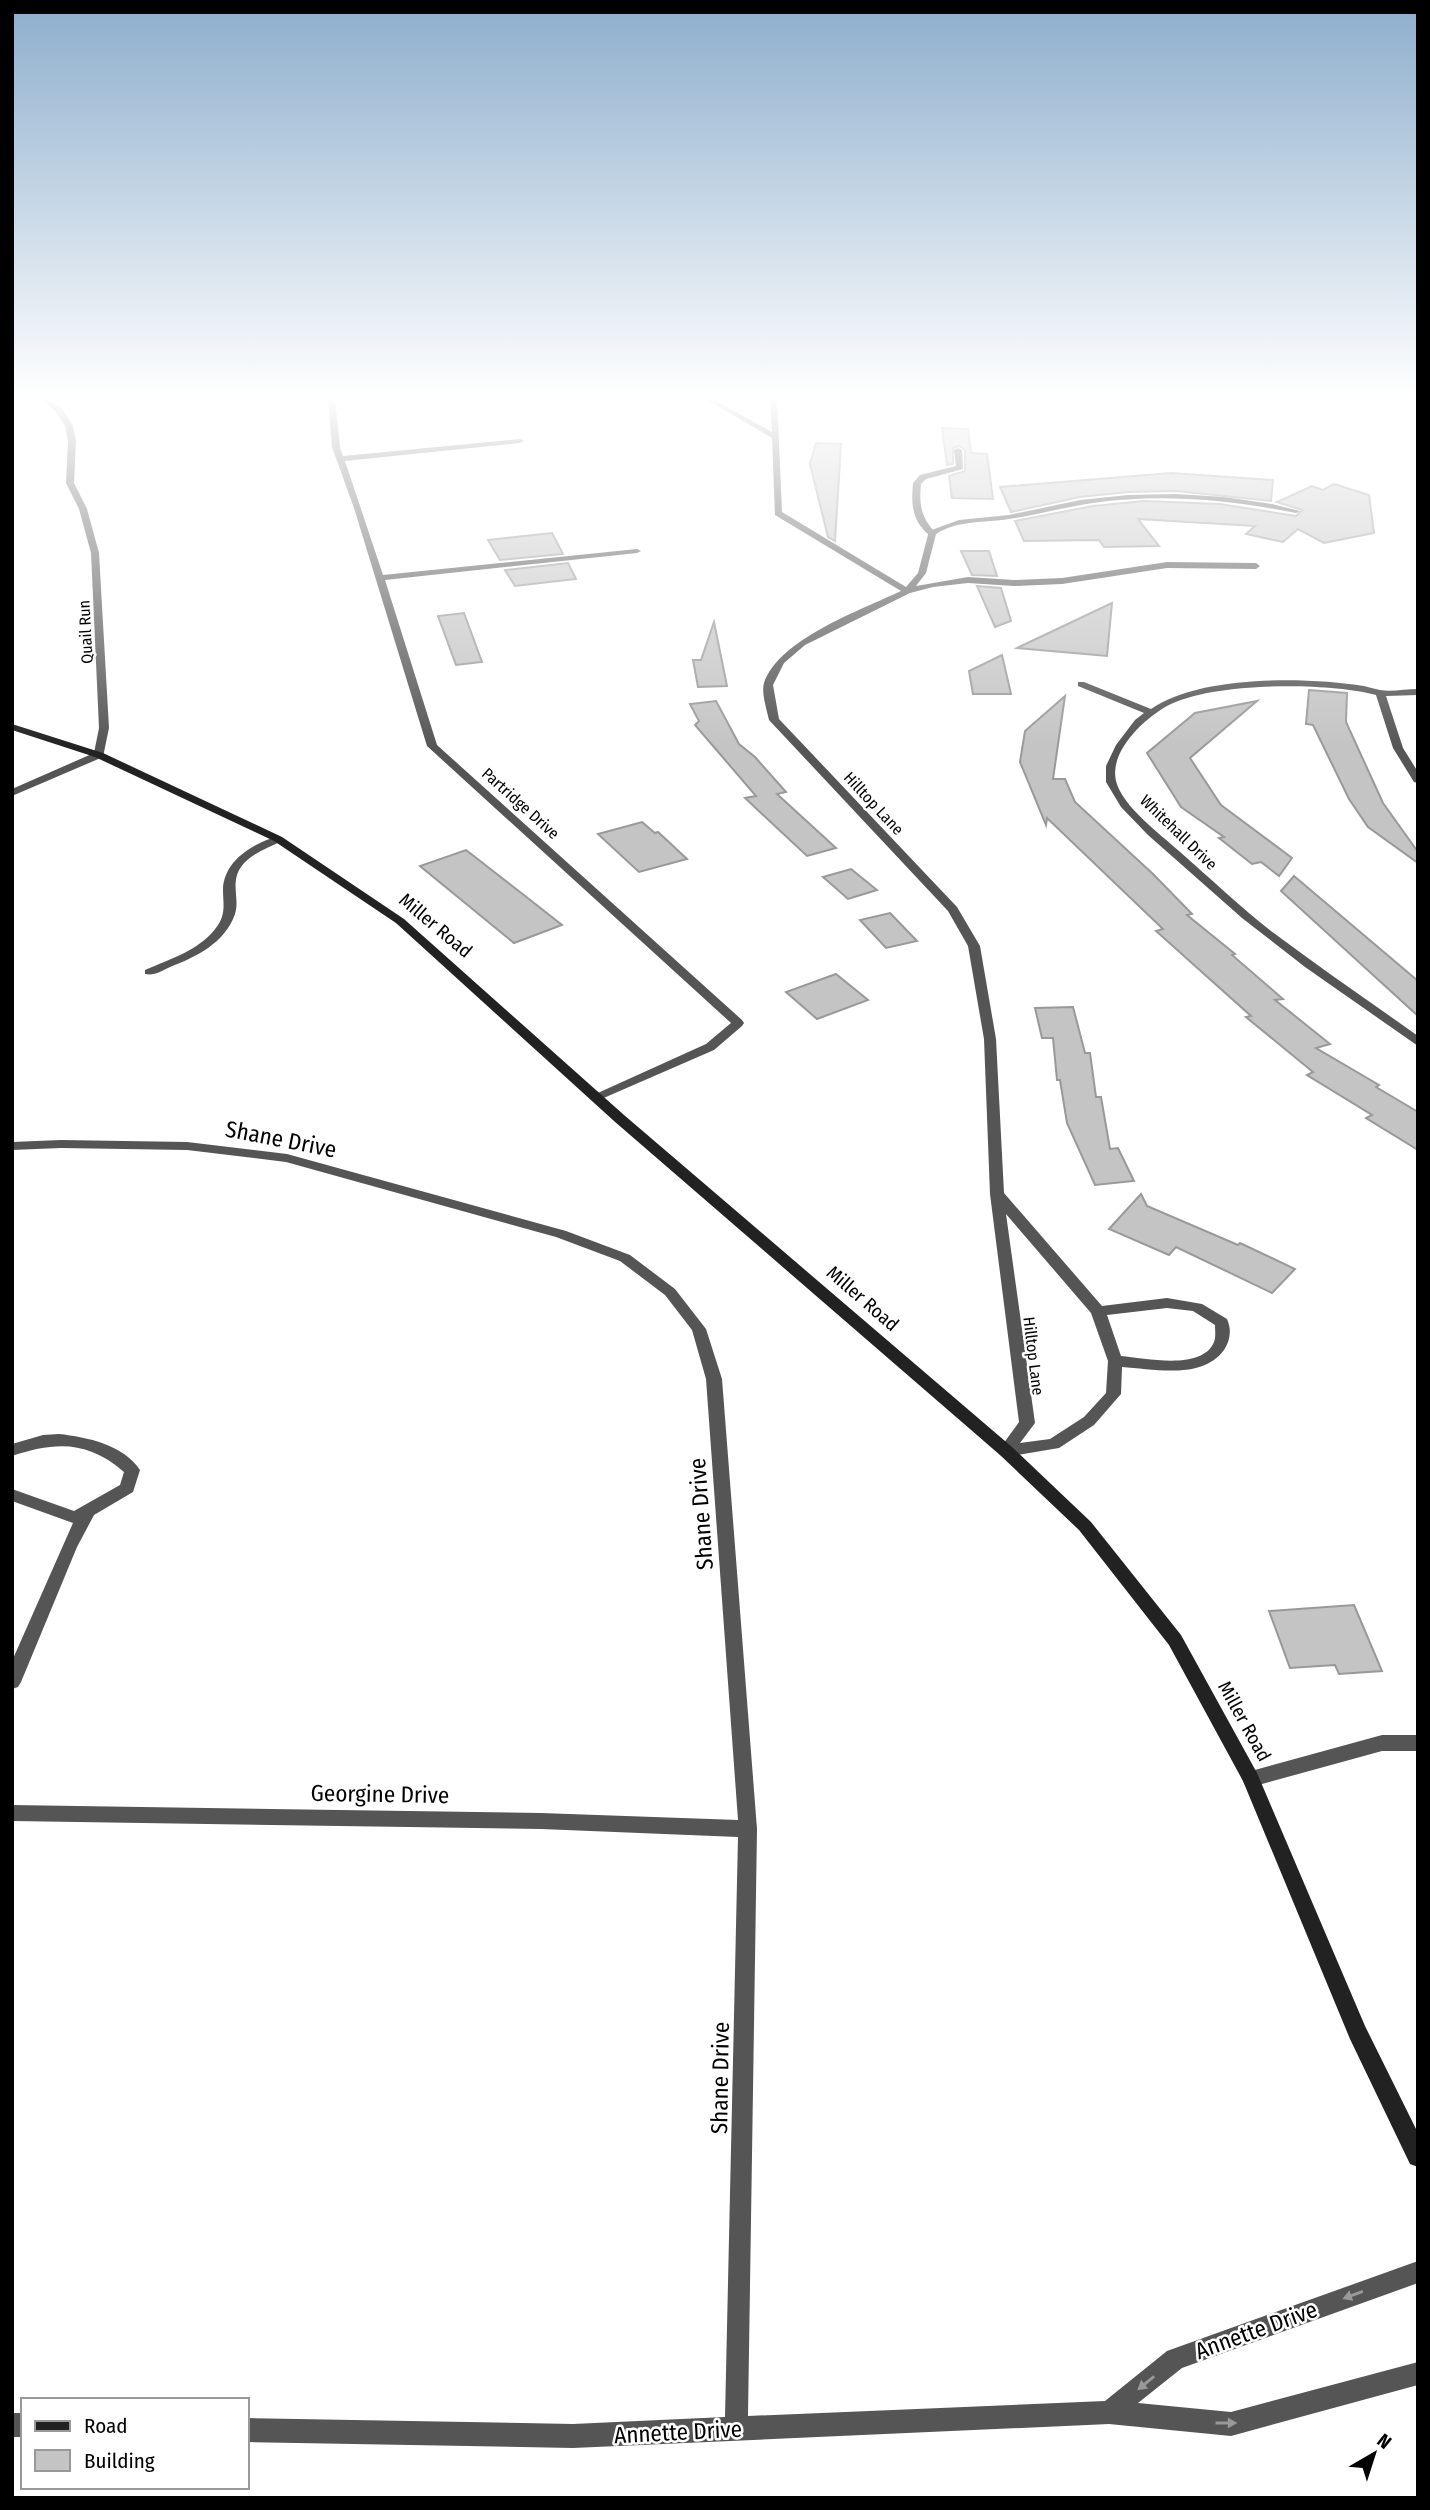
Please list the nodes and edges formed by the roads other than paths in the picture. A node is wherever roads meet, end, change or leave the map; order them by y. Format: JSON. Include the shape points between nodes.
{"nodes":[{"id":1,"x":84,"y":514,"type":"edge"},
{"id":2,"x":359,"y":514,"type":"edge"},
{"id":3,"x":780,"y":514,"type":"edge"},
{"id":4,"x":918,"y":514,"type":"edge"},
{"id":5,"x":1023,"y":514,"type":"edge"},
{"id":6,"x":932,"y":533,"type":"junction"},
{"id":7,"x":637,"y":551,"type":"dead end"},
{"id":8,"x":1256,"y":566,"type":"dead end"},
{"id":9,"x":380,"y":578,"type":"junction"},
{"id":10,"x":907,"y":591,"type":"junction"},
{"id":11,"x":1081,"y":684,"type":"dead end"},
{"id":12,"x":1418,"y":692,"type":"edge"},
{"id":13,"x":1380,"y":693,"type":"junction"},
{"id":14,"x":1152,"y":713,"type":"junction"},
{"id":15,"x":12,"y":727,"type":"edge"},
{"id":16,"x":99,"y":755,"type":"junction"},
{"id":17,"x":1418,"y":779,"type":"edge"},
{"id":18,"x":12,"y":793,"type":"edge"},
{"id":19,"x":278,"y":839,"type":"junction"},
{"id":20,"x":149,"y":972,"type":"dead end"},
{"id":21,"x":1418,"y":1042,"type":"edge"},
{"id":22,"x":595,"y":1097,"type":"junction"},
{"id":23,"x":12,"y":1146,"type":"edge"},
{"id":24,"x":997,"y":1194,"type":"junction"},
{"id":25,"x":1098,"y":1311,"type":"junction"},
{"id":26,"x":1115,"y":1361,"type":"junction"},
{"id":27,"x":12,"y":1450,"type":"edge"},
{"id":28,"x":1006,"y":1451,"type":"junction"},
{"id":29,"x":12,"y":1494,"type":"edge"},
{"id":30,"x":87,"y":1512,"type":"junction"},
{"id":31,"x":12,"y":1682,"type":"edge"},
{"id":32,"x":1418,"y":1744,"type":"edge"},
{"id":33,"x":1251,"y":1779,"type":"junction"},
{"id":34,"x":12,"y":1813,"type":"edge"},
{"id":35,"x":748,"y":1829,"type":"junction"},
{"id":36,"x":1418,"y":2156,"type":"edge"},
{"id":37,"x":1418,"y":2272,"type":"edge"},
{"id":38,"x":1418,"y":2373,"type":"edge"},
{"id":39,"x":1109,"y":2412,"type":"junction"},
{"id":40,"x":736,"y":2429,"type":"junction"},
{"id":41,"x":248,"y":2430,"type":"edge"}],
"edges":[{"from":1,"to":16,"type":"street","name":"Quail Run","via":[[95,553],[104,728]]},
{"from":2,"to":9,"type":"street","name":"Partridge Drive"},
{"from":3,"to":10,"type":"street"},
{"from":4,"to":6,"type":"street","via":[[922,527]]},
{"from":5,"to":6,"type":"street","via":[[953,523]]},
{"from":6,"to":10,"type":"street","via":[[922,573]]},
{"from":7,"to":9,"type":"street"},
{"from":8,"to":10,"type":"street","name":"Hilltop Lane","via":[[1167,565],[1062,580],[968,580]]},
{"from":9,"to":22,"type":"street","name":"Partridge Drive","via":[[432,746],[738,1023],[710,1046]]},
{"from":10,"to":24,"type":"street","name":"Hilltop Lane","via":[[802,643],[780,662],[768,685],[770,703],[774,720],[953,909],[975,946],[990,1039]]},
{"from":11,"to":14,"type":"street"},
{"from":12,"to":13,"type":"street","name":"Whitehall Drive"},
{"from":13,"to":14,"type":"street","name":"Whitehall Drive","via":[[1258,684],[1209,689]]},
{"from":13,"to":17,"type":"street","via":[[1398,748]]},
{"from":14,"to":21,"type":"street","name":"Whitehall Drive","via":[[1127,732],[1111,763],[1111,786],[1143,824],[1246,916]]},
{"from":15,"to":16,"type":"street","name":"Miller Road"},
{"from":16,"to":18,"type":"street"},
{"from":16,"to":19,"type":"street","name":"Miller Road"},
{"from":19,"to":20,"type":"street","via":[[243,857],[233,868],[230,911],[219,932],[184,957]]},
{"from":19,"to":22,"type":"street","name":"Miller Road","via":[[400,921]]},
{"from":22,"to":28,"type":"street","name":"Miller Road"},
{"from":23,"to":35,"type":"street","name":"Shane Drive","via":[[187,1146],[287,1158],[561,1234],[625,1258],[670,1292],[699,1329],[714,1379]]},
{"from":24,"to":25,"type":"street"},
{"from":24,"to":28,"type":"street","name":"Hilltop Lane","via":[[1027,1423]]},
{"from":25,"to":26,"type":"street"},
{"from":25,"to":26,"type":"street","via":[[1167,1303],[1196,1307],[1222,1323],[1222,1341],[1210,1358],[1182,1366]]},
{"from":26,"to":28,"type":"street","via":[[1113,1394],[1089,1421],[1054,1444]]},
{"from":27,"to":30,"type":"street","via":[[50,1438],[79,1442],[122,1459],[132,1470],[127,1488]]},
{"from":28,"to":33,"type":"street","name":"Miller Road","via":[[1085,1526],[1175,1640]]},
{"from":29,"to":30,"type":"street","via":[[75,1518]]},
{"from":30,"to":31,"type":"street"},
{"from":32,"to":33,"type":"street","via":[[1382,1743]]},
{"from":33,"to":36,"type":"street","name":"Miller Road","via":[[1357,2032]]},
{"from":34,"to":35,"type":"street","name":"Georgine Drive"},
{"from":35,"to":40,"type":"street","name":"Shane Drive"},
{"from":37,"to":39,"type":"street","name":"Annette Drive","one_way":true,"via":[[1175,2359]]},
{"from":39,"to":38,"type":"street","name":"Annette Drive","one_way":true,"via":[[1231,2424]]},
{"from":39,"to":40,"type":"street","name":"Annette Drive"},
{"from":40,"to":41,"type":"street","name":"Annette Drive","via":[[573,2436]]}]}
